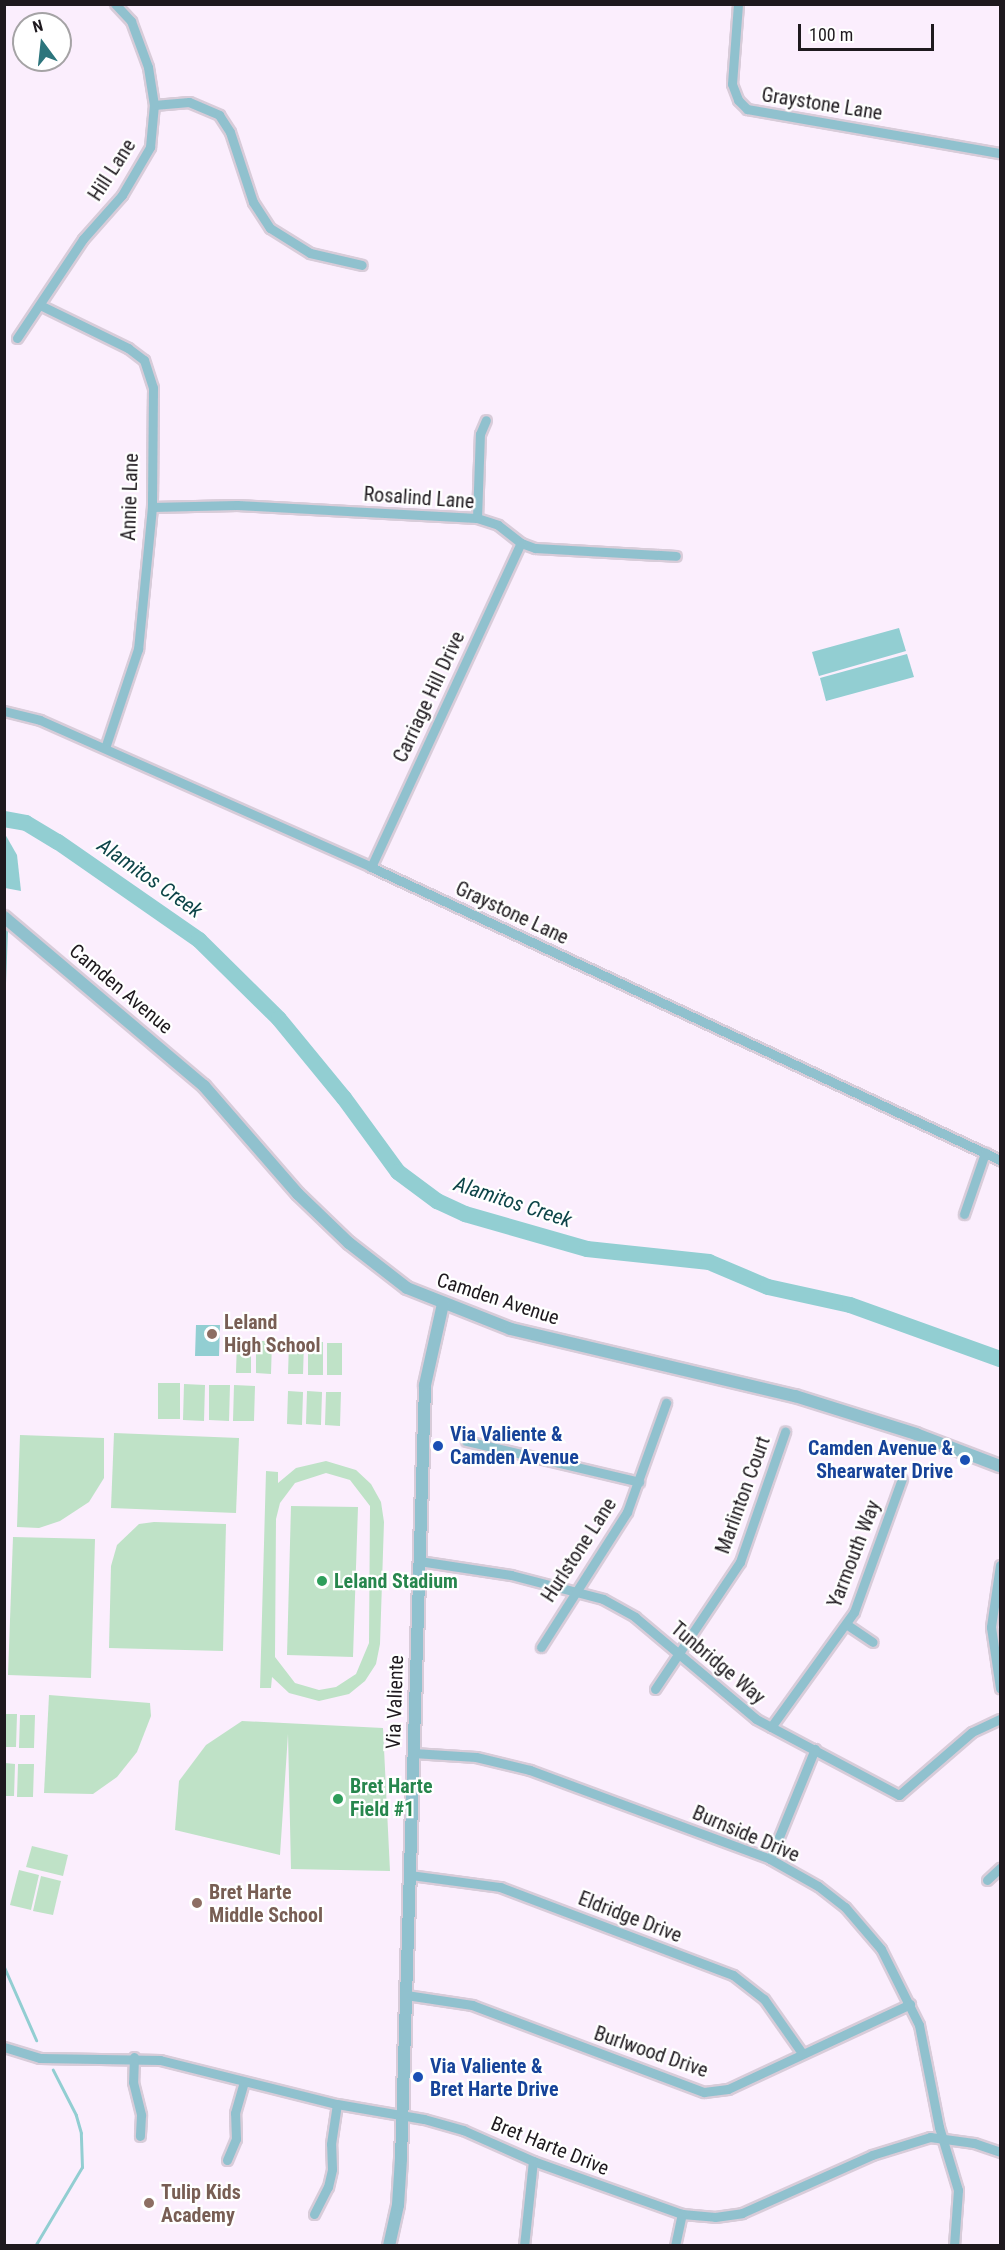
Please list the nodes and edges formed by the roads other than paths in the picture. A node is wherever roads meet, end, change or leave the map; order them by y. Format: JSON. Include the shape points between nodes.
{"nodes":[{"id":1,"x":115,"y":4,"type":"edge"},
{"id":2,"x":738,"y":4,"type":"edge"},
{"id":3,"x":154,"y":105,"type":"junction"},
{"id":4,"x":1000,"y":153,"type":"edge"},
{"id":5,"x":362,"y":265,"type":"dead end"},
{"id":6,"x":42,"y":306,"type":"junction"},
{"id":7,"x":17,"y":338,"type":"dead end"},
{"id":8,"x":486,"y":420,"type":"dead end"},
{"id":9,"x":152,"y":507,"type":"junction"},
{"id":10,"x":477,"y":518,"type":"junction"},
{"id":11,"x":521,"y":543,"type":"junction"},
{"id":12,"x":676,"y":555,"type":"dead end"},
{"id":13,"x":4,"y":711,"type":"edge"},
{"id":14,"x":105,"y":748,"type":"junction"},
{"id":15,"x":371,"y":867,"type":"junction"},
{"id":16,"x":4,"y":917,"type":"edge"},
{"id":17,"x":985,"y":1153,"type":"junction"},
{"id":18,"x":1000,"y":1160,"type":"edge"},
{"id":19,"x":964,"y":1214,"type":"dead end"},
{"id":20,"x":443,"y":1304,"type":"junction"},
{"id":21,"x":666,"y":1403,"type":"dead end"},
{"id":22,"x":785,"y":1432,"type":"dead end"},
{"id":23,"x":466,"y":1441,"type":"dead end"},
{"id":24,"x":1000,"y":1466,"type":"edge"},
{"id":25,"x":902,"y":1479,"type":"dead end"},
{"id":26,"x":639,"y":1482,"type":"junction"},
{"id":27,"x":419,"y":1560,"type":"junction"},
{"id":28,"x":1000,"y":1565,"type":"edge"},
{"id":29,"x":574,"y":1590,"type":"junction"},
{"id":30,"x":846,"y":1624,"type":"junction"},
{"id":31,"x":873,"y":1642,"type":"dead end"},
{"id":32,"x":540,"y":1647,"type":"dead end"},
{"id":33,"x":678,"y":1653,"type":"junction"},
{"id":34,"x":1000,"y":1688,"type":"edge"},
{"id":35,"x":655,"y":1689,"type":"dead end"},
{"id":36,"x":1000,"y":1719,"type":"edge"},
{"id":37,"x":771,"y":1727,"type":"junction"},
{"id":38,"x":815,"y":1749,"type":"junction"},
{"id":39,"x":413,"y":1754,"type":"junction"},
{"id":40,"x":770,"y":1859,"type":"junction"},
{"id":41,"x":1000,"y":1868,"type":"edge"},
{"id":42,"x":410,"y":1875,"type":"junction"},
{"id":43,"x":987,"y":1880,"type":"dead end"},
{"id":44,"x":406,"y":1995,"type":"junction"},
{"id":45,"x":910,"y":2004,"type":"junction"},
{"id":46,"x":4,"y":2047,"type":"edge"},
{"id":47,"x":802,"y":2053,"type":"junction"},
{"id":48,"x":134,"y":2057,"type":"junction"},
{"id":49,"x":244,"y":2082,"type":"junction"},
{"id":50,"x":338,"y":2104,"type":"junction"},
{"id":51,"x":403,"y":2115,"type":"junction"},
{"id":52,"x":140,"y":2136,"type":"dead end"},
{"id":53,"x":942,"y":2138,"type":"junction"},
{"id":54,"x":1000,"y":2152,"type":"edge"},
{"id":55,"x":227,"y":2160,"type":"dead end"},
{"id":56,"x":533,"y":2161,"type":"junction"},
{"id":57,"x":314,"y":2214,"type":"dead end"},
{"id":58,"x":682,"y":2214,"type":"junction"},
{"id":59,"x":389,"y":2246,"type":"edge"},
{"id":60,"x":524,"y":2246,"type":"edge"},
{"id":61,"x":675,"y":2246,"type":"edge"},
{"id":62,"x":954,"y":2246,"type":"edge"}],
"edges":[{"from":1,"to":3,"type":"street","name":"Hill Lane","via":[[131,21],[148,67]]},
{"from":2,"to":4,"type":"street","name":"Graystone Lane","via":[[732,84],[738,100],[747,109]]},
{"from":3,"to":5,"type":"street","via":[[189,102],[219,115],[230,132],[253,202],[270,228],[310,253]]},
{"from":3,"to":6,"type":"street","name":"Hill Lane","via":[[150,147],[122,195],[83,239]]},
{"from":6,"to":7,"type":"street","name":"Hill Lane"},
{"from":6,"to":9,"type":"street","name":"Annie Lane","via":[[128,348],[144,360],[153,388]]},
{"from":8,"to":10,"type":"street","via":[[480,434]]},
{"from":9,"to":10,"type":"street","name":"Rosalind Lane","via":[[237,505]]},
{"from":9,"to":14,"type":"street","name":"Annie Lane","via":[[138,649]]},
{"from":10,"to":11,"type":"street","name":"Rosalind Lane","via":[[498,525]]},
{"from":11,"to":12,"type":"street","name":"Rosalind Lane","via":[[535,548]]},
{"from":11,"to":15,"type":"street","name":"Carriage Hill Drive"},
{"from":13,"to":14,"type":"street","name":"Graystone Lane","via":[[40,720]]},
{"from":14,"to":15,"type":"street","name":"Graystone Lane"},
{"from":15,"to":17,"type":"street","name":"Graystone Lane"},
{"from":16,"to":20,"type":"street","name":"Camden Avenue","via":[[204,1086],[298,1194],[349,1243],[396,1281]]},
{"from":17,"to":18,"type":"street","name":"Graystone Lane"},
{"from":17,"to":19,"type":"street"},
{"from":20,"to":24,"type":"street","name":"Camden Avenue","via":[[511,1329],[795,1396],[916,1434]]},
{"from":20,"to":27,"type":"street","name":"Via Valiente","via":[[425,1385]]},
{"from":21,"to":26,"type":"street","name":"Hurlstone Lane"},
{"from":22,"to":33,"type":"street","name":"Marlinton Court","via":[[740,1562]]},
{"from":23,"to":26,"type":"street"},
{"from":25,"to":30,"type":"street","name":"Yarmouth Way"},
{"from":26,"to":29,"type":"street","name":"Hurlstone Lane","via":[[627,1512]]},
{"from":27,"to":29,"type":"street","name":"Tunbridge Way"},
{"from":27,"to":39,"type":"street","name":"Via Valiente"},
{"from":28,"to":34,"type":"street","via":[[991,1627]]},
{"from":29,"to":32,"type":"street","name":"Hurlstone Lane"},
{"from":29,"to":33,"type":"street","name":"Tunbridge Way","via":[[603,1599],[635,1617]]},
{"from":30,"to":31,"type":"street"},
{"from":30,"to":37,"type":"street","name":"Yarmouth Way"},
{"from":33,"to":35,"type":"street","name":"Marlinton Court"},
{"from":33,"to":37,"type":"street","name":"Tunbridge Way","via":[[737,1706]]},
{"from":36,"to":38,"type":"street","name":"Tunbridge Way","via":[[972,1732],[898,1795]]},
{"from":37,"to":38,"type":"street","name":"Tunbridge Way"},
{"from":38,"to":40,"type":"street"},
{"from":39,"to":40,"type":"street","name":"Burnside Drive","via":[[476,1757],[530,1770]]},
{"from":39,"to":42,"type":"street","name":"Via Valiente"},
{"from":40,"to":45,"type":"street","name":"Burnside Drive","via":[[818,1886],[844,1907],[881,1949]]},
{"from":41,"to":43,"type":"street"},
{"from":42,"to":44,"type":"street","name":"Via Valiente"},
{"from":42,"to":47,"type":"street","name":"Eldridge Drive","via":[[500,1887],[733,1975],[764,1999]]},
{"from":44,"to":47,"type":"street","name":"Burlwood Drive","via":[[472,2006],[704,2092],[728,2089]]},
{"from":44,"to":51,"type":"street","name":"Via Valiente"},
{"from":45,"to":47,"type":"street","name":"Burlwood Drive"},
{"from":45,"to":53,"type":"street","name":"Burnside Drive","via":[[919,2025]]},
{"from":46,"to":48,"type":"street","name":"Bret Harte Drive","via":[[40,2058]]},
{"from":48,"to":49,"type":"street","name":"Bret Harte Drive"},
{"from":48,"to":52,"type":"street"},
{"from":49,"to":50,"type":"street","name":"Bret Harte Drive"},
{"from":49,"to":55,"type":"street","via":[[235,2113],[236,2139]]},
{"from":50,"to":51,"type":"street","name":"Bret Harte Drive"},
{"from":50,"to":57,"type":"street","via":[[331,2144],[332,2169]]},
{"from":51,"to":56,"type":"street","name":"Bret Harte Drive","via":[[463,2130]]},
{"from":51,"to":59,"type":"street","name":"Via Valiente","via":[[398,2205]]},
{"from":53,"to":54,"type":"street","name":"Bret Harte Drive"},
{"from":53,"to":58,"type":"street","name":"Bret Harte Drive","via":[[904,2143],[742,2213],[715,2217]]},
{"from":53,"to":62,"type":"street","name":"Burnside Drive","via":[[958,2190]]},
{"from":56,"to":58,"type":"street","name":"Bret Harte Drive"},
{"from":56,"to":60,"type":"street"},
{"from":58,"to":61,"type":"street"}]}
